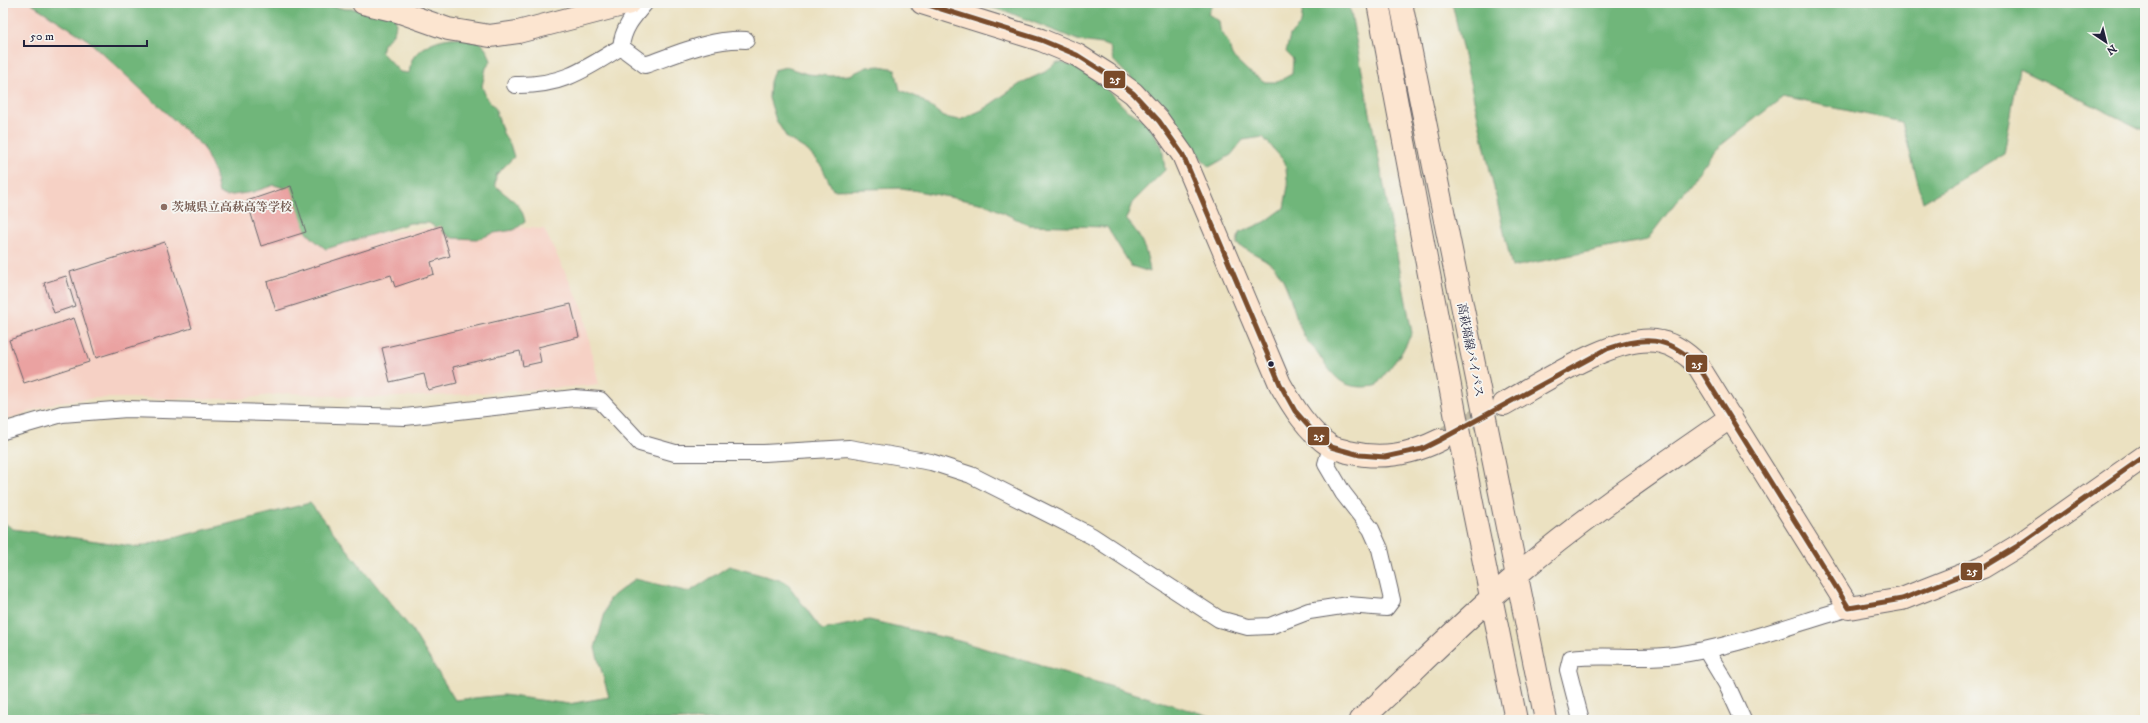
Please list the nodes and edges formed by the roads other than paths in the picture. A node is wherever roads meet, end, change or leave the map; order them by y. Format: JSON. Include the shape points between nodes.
{"nodes":[{"id":1,"x":363,"y":3,"type":"edge"},
{"id":2,"x":630,"y":3,"type":"edge"},
{"id":3,"x":645,"y":3,"type":"edge"},
{"id":4,"x":922,"y":3,"type":"edge"},
{"id":5,"x":1403,"y":11,"type":"edge"},
{"id":6,"x":1380,"y":12,"type":"edge"},
{"id":7,"x":746,"y":40,"type":"dead end"},
{"id":8,"x":621,"y":47,"type":"junction"},
{"id":9,"x":515,"y":85,"type":"dead end"},
{"id":10,"x":1504,"y":404,"type":"tunnel mouth"},
{"id":11,"x":1731,"y":417,"type":"junction"},
{"id":12,"x":3,"y":431,"type":"edge"},
{"id":13,"x":1440,"y":440,"type":"tunnel mouth"},
{"id":14,"x":1331,"y":447,"type":"junction"},
{"id":15,"x":2145,"y":456,"type":"edge"},
{"id":16,"x":1516,"y":576,"type":"junction"},
{"id":17,"x":1491,"y":599,"type":"junction"},
{"id":18,"x":1849,"y":608,"type":"junction"},
{"id":19,"x":1706,"y":650,"type":"junction"},
{"id":20,"x":1361,"y":720,"type":"edge"},
{"id":21,"x":1516,"y":720,"type":"edge"},
{"id":22,"x":1546,"y":720,"type":"edge"},
{"id":23,"x":1581,"y":720,"type":"edge"},
{"id":24,"x":1744,"y":720,"type":"edge"}],
"edges":[{"from":1,"to":2,"type":"street","via":[[397,11],[448,29],[490,36],[518,32]]},
{"from":3,"to":8,"type":"street","via":[[627,25],[622,35]]},
{"from":4,"to":14,"type":"street","via":[[1041,40],[1077,56],[1133,93],[1159,121],[1183,155],[1280,384],[1295,411]]},
{"from":5,"to":16,"type":"street","name":"高萩塙線バイパス"},
{"from":6,"to":17,"type":"street"},
{"from":7,"to":8,"type":"street","via":[[717,42],[645,65]]},
{"from":8,"to":9,"type":"street","via":[[557,82]]},
{"from":10,"to":11,"type":"street","via":[[1606,349],[1629,341],[1646,340],[1672,346],[1693,360]]},
{"from":11,"to":16,"type":"street","via":[[1585,520]]},
{"from":11,"to":18,"type":"street"},
{"from":12,"to":14,"type":"street","via":[[62,414],[127,409],[405,417],[574,398],[600,400],[640,443],[675,453],[764,453],[848,448],[931,462],[971,475],[1092,536],[1219,619],[1248,627],[1270,626],[1309,611],[1348,605],[1386,608],[1392,600],[1380,549],[1371,529],[1343,493],[1326,464]]},
{"from":13,"to":14,"type":"street","via":[[1422,449],[1385,457],[1360,455]]},
{"from":15,"to":18,"type":"street","via":[[2016,547],[1983,567],[1902,599]]},
{"from":16,"to":17,"type":"street"},
{"from":16,"to":22,"type":"street","name":"高萩塙線バイパス"},
{"from":17,"to":20,"type":"street"},
{"from":17,"to":21,"type":"street"},
{"from":18,"to":19,"type":"street"},
{"from":19,"to":23,"type":"street","via":[[1635,658],[1571,658],[1568,670]]},
{"from":19,"to":24,"type":"street"}]}
